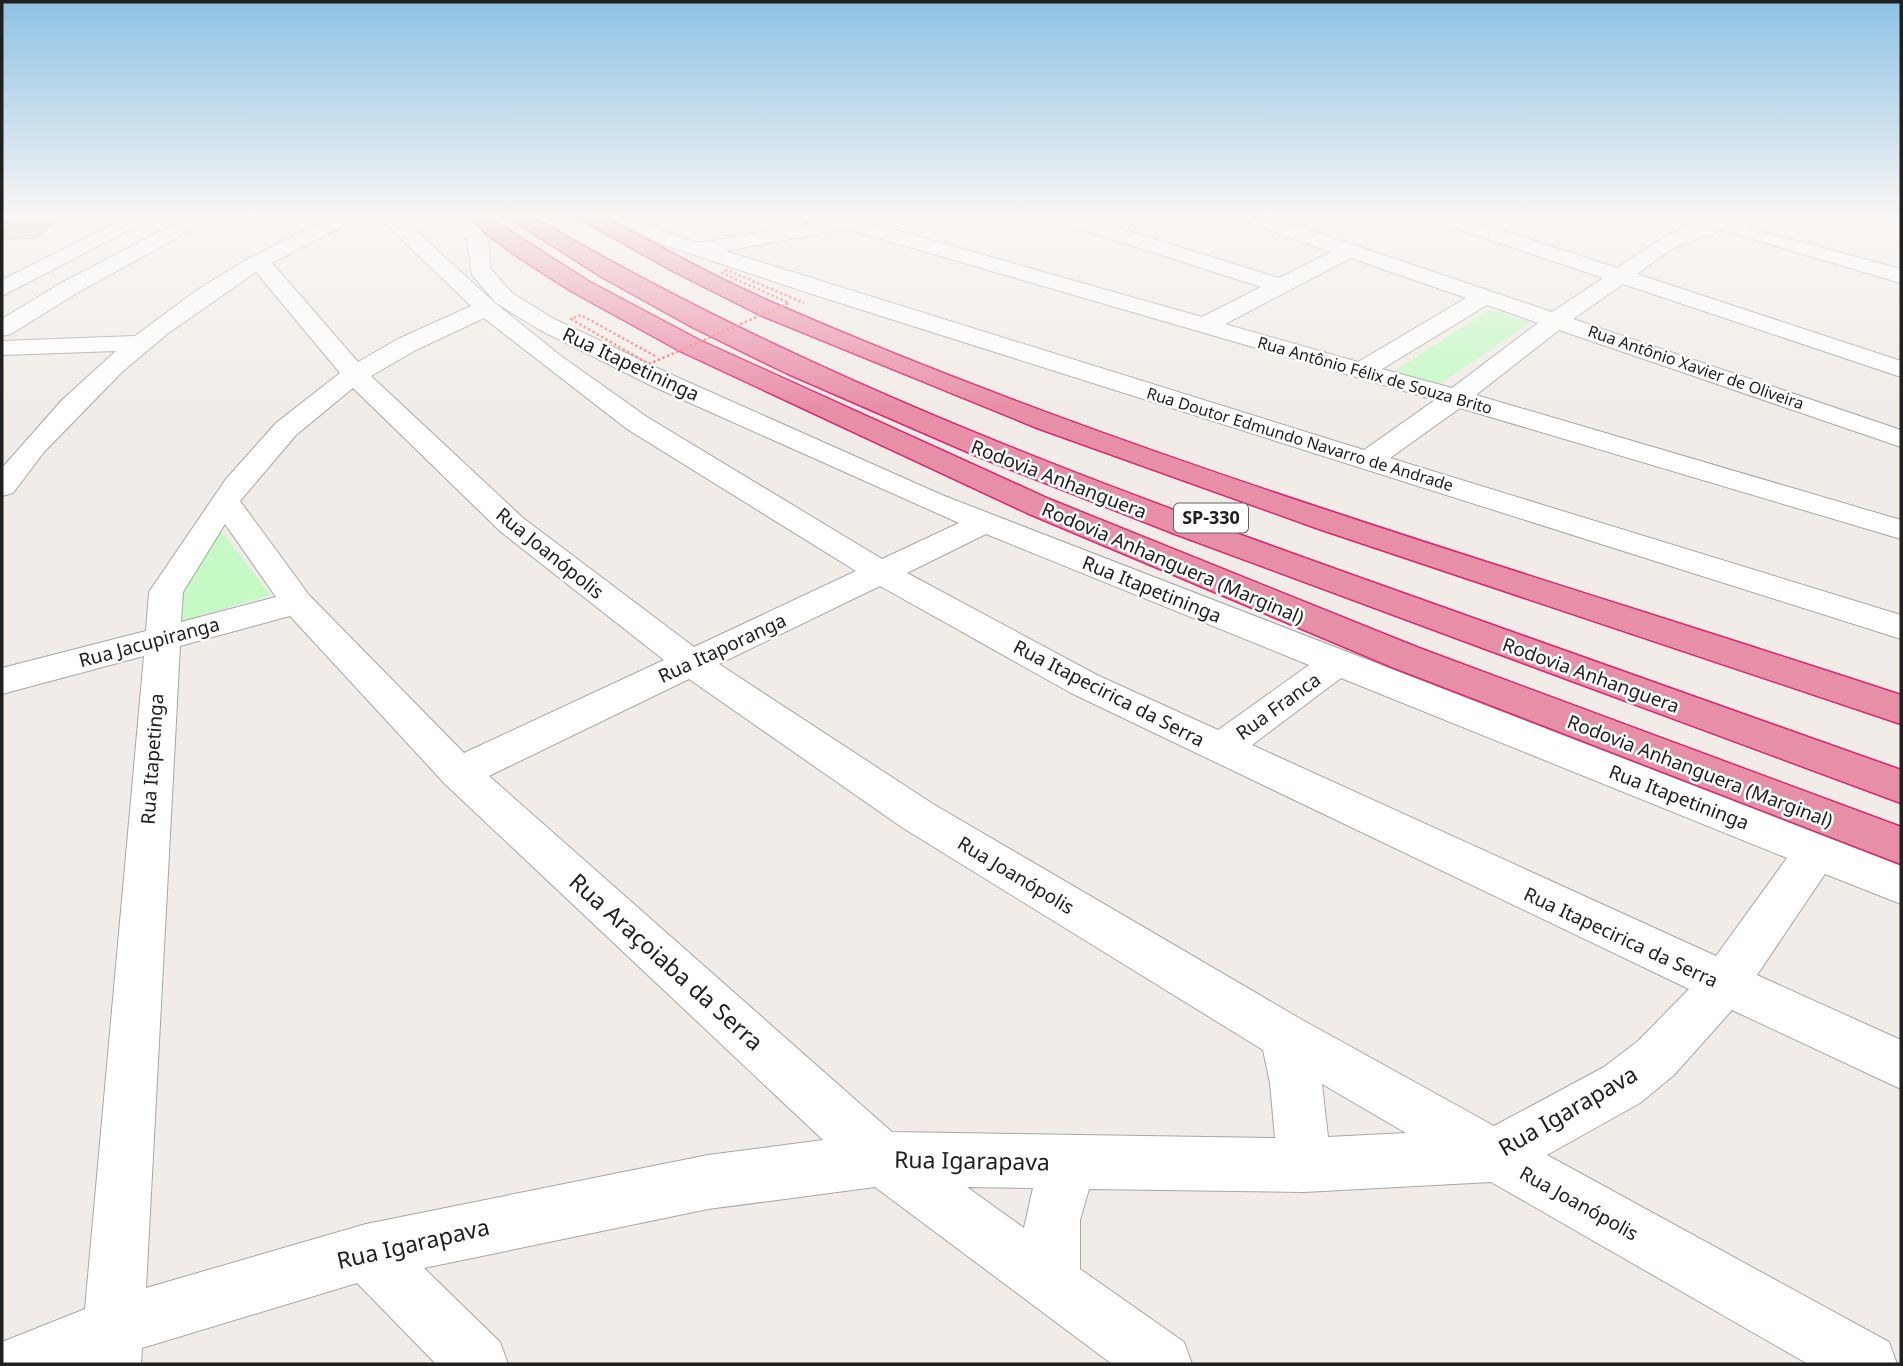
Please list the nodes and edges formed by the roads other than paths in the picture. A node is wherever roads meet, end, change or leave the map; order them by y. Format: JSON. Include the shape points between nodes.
{"nodes":[{"id":1,"x":43,"y":281,"type":"edge"},
{"id":2,"x":82,"y":281,"type":"edge"},
{"id":3,"x":231,"y":281,"type":"edge"},
{"id":4,"x":278,"y":281,"type":"edge"},
{"id":5,"x":457,"y":281,"type":"edge"},
{"id":6,"x":487,"y":281,"type":"edge"},
{"id":7,"x":573,"y":281,"type":"edge"},
{"id":8,"x":625,"y":281,"type":"edge"},
{"id":9,"x":660,"y":281,"type":"edge"},
{"id":10,"x":712,"y":281,"type":"edge"},
{"id":11,"x":797,"y":281,"type":"edge"},
{"id":12,"x":1047,"y":281,"type":"edge"},
{"id":13,"x":1263,"y":281,"type":"edge"},
{"id":14,"x":1290,"y":281,"type":"edge"},
{"id":15,"x":1437,"y":281,"type":"edge"},
{"id":16,"x":1611,"y":281,"type":"edge"},
{"id":17,"x":1632,"y":281,"type":"edge"},
{"id":18,"x":1280,"y":286,"type":"junction"},
{"id":19,"x":1485,"y":297,"type":"junction"},
{"id":20,"x":2,"y":302,"type":"edge"},
{"id":21,"x":486,"y":308,"type":"junction"},
{"id":22,"x":1558,"y":319,"type":"junction"},
{"id":23,"x":1203,"y":326,"type":"junction"},
{"id":24,"x":2,"y":329,"type":"edge"},
{"id":25,"x":142,"y":343,"type":"junction"},
{"id":26,"x":2,"y":348,"type":"edge"},
{"id":27,"x":1901,"y":369,"type":"edge"},
{"id":28,"x":1360,"y":371,"type":"junction"},
{"id":29,"x":355,"y":374,"type":"junction"},
{"id":30,"x":1456,"y":398,"type":"junction"},
{"id":31,"x":1639,"y":420,"type":"dead end"},
{"id":32,"x":1901,"y":439,"type":"edge"},
{"id":33,"x":1633,"y":449,"type":"junction"},
{"id":34,"x":1368,"y":460,"type":"junction"},
{"id":35,"x":2,"y":486,"type":"edge"},
{"id":36,"x":1086,"y":491,"type":"junction"},
{"id":37,"x":225,"y":502,"type":"junction"},
{"id":38,"x":985,"y":523,"type":"junction"},
{"id":39,"x":1901,"y":530,"type":"edge"},
{"id":40,"x":882,"y":573,"type":"junction"},
{"id":41,"x":297,"y":603,"type":"junction"},
{"id":42,"x":1901,"y":627,"type":"edge"},
{"id":43,"x":160,"y":640,"type":"junction"},
{"id":44,"x":1337,"y":662,"type":"junction"},
{"id":45,"x":691,"y":663,"type":"junction"},
{"id":46,"x":2,"y":681,"type":"edge"},
{"id":47,"x":1901,"y":710,"type":"edge"},
{"id":48,"x":1220,"y":749,"type":"junction"},
{"id":49,"x":1901,"y":763,"type":"edge"},
{"id":50,"x":459,"y":773,"type":"junction"},
{"id":51,"x":1901,"y":787,"type":"edge"},
{"id":52,"x":1901,"y":824,"type":"edge"},
{"id":53,"x":1901,"y":846,"type":"edge"},
{"id":54,"x":1817,"y":851,"type":"junction"},
{"id":55,"x":1901,"y":885,"type":"edge"},
{"id":56,"x":1724,"y":984,"type":"junction"},
{"id":57,"x":1282,"y":1035,"type":"junction"},
{"id":58,"x":1901,"y":1065,"type":"edge"},
{"id":59,"x":1493,"y":1155,"type":"junction"},
{"id":60,"x":882,"y":1159,"type":"junction"},
{"id":61,"x":1074,"y":1164,"type":"junction"},
{"id":62,"x":1304,"y":1165,"type":"junction"},
{"id":63,"x":366,"y":1252,"type":"junction"},
{"id":64,"x":1052,"y":1284,"type":"junction"},
{"id":65,"x":112,"y":1346,"type":"edge"},
{"id":66,"x":24,"y":1364,"type":"edge"},
{"id":67,"x":478,"y":1364,"type":"edge"},
{"id":68,"x":1162,"y":1364,"type":"edge"},
{"id":69,"x":1867,"y":1364,"type":"edge"}],
"edges":[{"from":1,"to":20,"type":"street"},
{"from":2,"to":24,"type":"street"},
{"from":3,"to":25,"type":"street"},
{"from":4,"to":29,"type":"street","name":"Rua Joanópolis"},
{"from":5,"to":21,"type":"street","name":"Rua Itapecirica da Serra"},
{"from":6,"to":38,"type":"street","name":"Rua Itapetininga","via":[[514,306],[661,380]]},
{"from":7,"to":53,"type":"highway","name":"Rodovia Anhanguera (Marginal)","via":[[710,357],[1031,504],[1490,691]]},
{"from":8,"to":36,"type":"highway","name":"Rodovia Anhanguera","number":"SP-330","via":[[716,330],[978,449]]},
{"from":9,"to":49,"type":"highway","name":"Rodovia Anhanguera","number":"SP-330","via":[[734,321],[1130,489]]},
{"from":10,"to":47,"type":"highway","via":[[765,308],[1045,421],[1266,501]]},
{"from":11,"to":34,"type":"street","name":"Rua Doutor Edmundo Navarro de Andrade"},
{"from":12,"to":23,"type":"street","name":"Rua Antônio Félix de Souza Brito"},
{"from":13,"to":18,"type":"street"},
{"from":14,"to":18,"type":"street"},
{"from":15,"to":19,"type":"street","name":"Rua Antônio Xavier de Oliveira"},
{"from":16,"to":22,"type":"street"},
{"from":17,"to":27,"type":"street"},
{"from":18,"to":23,"type":"street"},
{"from":19,"to":22,"type":"street","name":"Rua Antônio Xavier de Oliveira"},
{"from":19,"to":28,"type":"street"},
{"from":21,"to":29,"type":"street","name":"Rua Itapetinga"},
{"from":21,"to":40,"type":"street","name":"Rua Itapecirica da Serra","via":[[637,423]]},
{"from":22,"to":30,"type":"street"},
{"from":22,"to":32,"type":"street","name":"Rua Antônio Xavier de Oliveira"},
{"from":23,"to":28,"type":"street","name":"Rua Antônio Félix de Souza Brito"},
{"from":25,"to":26,"type":"street"},
{"from":25,"to":35,"type":"street","via":[[64,414]]},
{"from":28,"to":30,"type":"street","name":"Rua Antônio Félix de Souza Brito"},
{"from":29,"to":37,"type":"street","name":"Rua Itapetinga","via":[[286,429]]},
{"from":29,"to":45,"type":"street","name":"Rua Joanópolis","via":[[512,525]]},
{"from":30,"to":33,"type":"street","name":"Rua Antônio Félix de Souza Brito"},
{"from":30,"to":34,"type":"street"},
{"from":31,"to":33,"type":"street"},
{"from":33,"to":39,"type":"street","name":"Rua Antônio Félix de Souza Brito"},
{"from":34,"to":42,"type":"street","name":"Rua Doutor Edmundo Navarro de Andrade"},
{"from":36,"to":51,"type":"highway","name":"Rodovia Anhanguera","number":"SP-330"},
{"from":36,"to":52,"type":"highway"},
{"from":37,"to":41,"type":"street","name":"Rua Araçoiaba da Serra"},
{"from":37,"to":43,"type":"street","name":"Rua Itapetinga","via":[[166,592]]},
{"from":38,"to":40,"type":"street","name":"Rua Itaporanga"},
{"from":38,"to":44,"type":"street","name":"Rua Itapetininga"},
{"from":40,"to":45,"type":"street","name":"Rua Itaporanga"},
{"from":40,"to":48,"type":"street","name":"Rua Itapecirica da Serra","via":[[1084,684]]},
{"from":41,"to":43,"type":"street","name":"Rua Jacupiranga"},
{"from":41,"to":50,"type":"street","name":"Rua Araçoiaba da Serra"},
{"from":43,"to":46,"type":"street","name":"Rua Jacupiranga"},
{"from":43,"to":65,"type":"street","name":"Rua Itapetinga"},
{"from":44,"to":48,"type":"street","name":"Rua Franca"},
{"from":44,"to":54,"type":"street","name":"Rua Itapetininga"},
{"from":45,"to":50,"type":"street","name":"Rua Itaporanga"},
{"from":45,"to":57,"type":"street","name":"Rua Joanópolis","via":[[918,816]]},
{"from":48,"to":56,"type":"street","name":"Rua Itapecirica da Serra"},
{"from":50,"to":60,"type":"street","name":"Rua Araçoiaba da Serra"},
{"from":54,"to":55,"type":"street","name":"Rua Itapetininga"},
{"from":54,"to":56,"type":"street","name":"Rua Igarapava"},
{"from":56,"to":58,"type":"street","name":"Rua Itapecirica da Serra"},
{"from":56,"to":59,"type":"street","name":"Rua Igarapava","via":[[1690,1024],[1622,1085]]},
{"from":57,"to":59,"type":"street","name":"Rua Joanópolis"},
{"from":57,"to":62,"type":"street","via":[[1298,1086]]},
{"from":59,"to":62,"type":"street","name":"Rua Igarapava"},
{"from":59,"to":69,"type":"street","name":"Rua Joanópolis"},
{"from":60,"to":61,"type":"street","name":"Rua Igarapava"},
{"from":60,"to":63,"type":"street","name":"Rua Igarapava","via":[[708,1182]]},
{"from":60,"to":64,"type":"street","name":"Rua Araçoiaba da Serra"},
{"from":61,"to":62,"type":"street","name":"Rua Igarapava"},
{"from":61,"to":64,"type":"street","via":[[1062,1180],[1052,1213]]},
{"from":63,"to":65,"type":"street","name":"Rua Igarapava"},
{"from":63,"to":67,"type":"street"},
{"from":64,"to":68,"type":"street","name":"Rua Araçoiaba da Serra"},
{"from":65,"to":66,"type":"street","name":"Rua Igarapava"}]}
